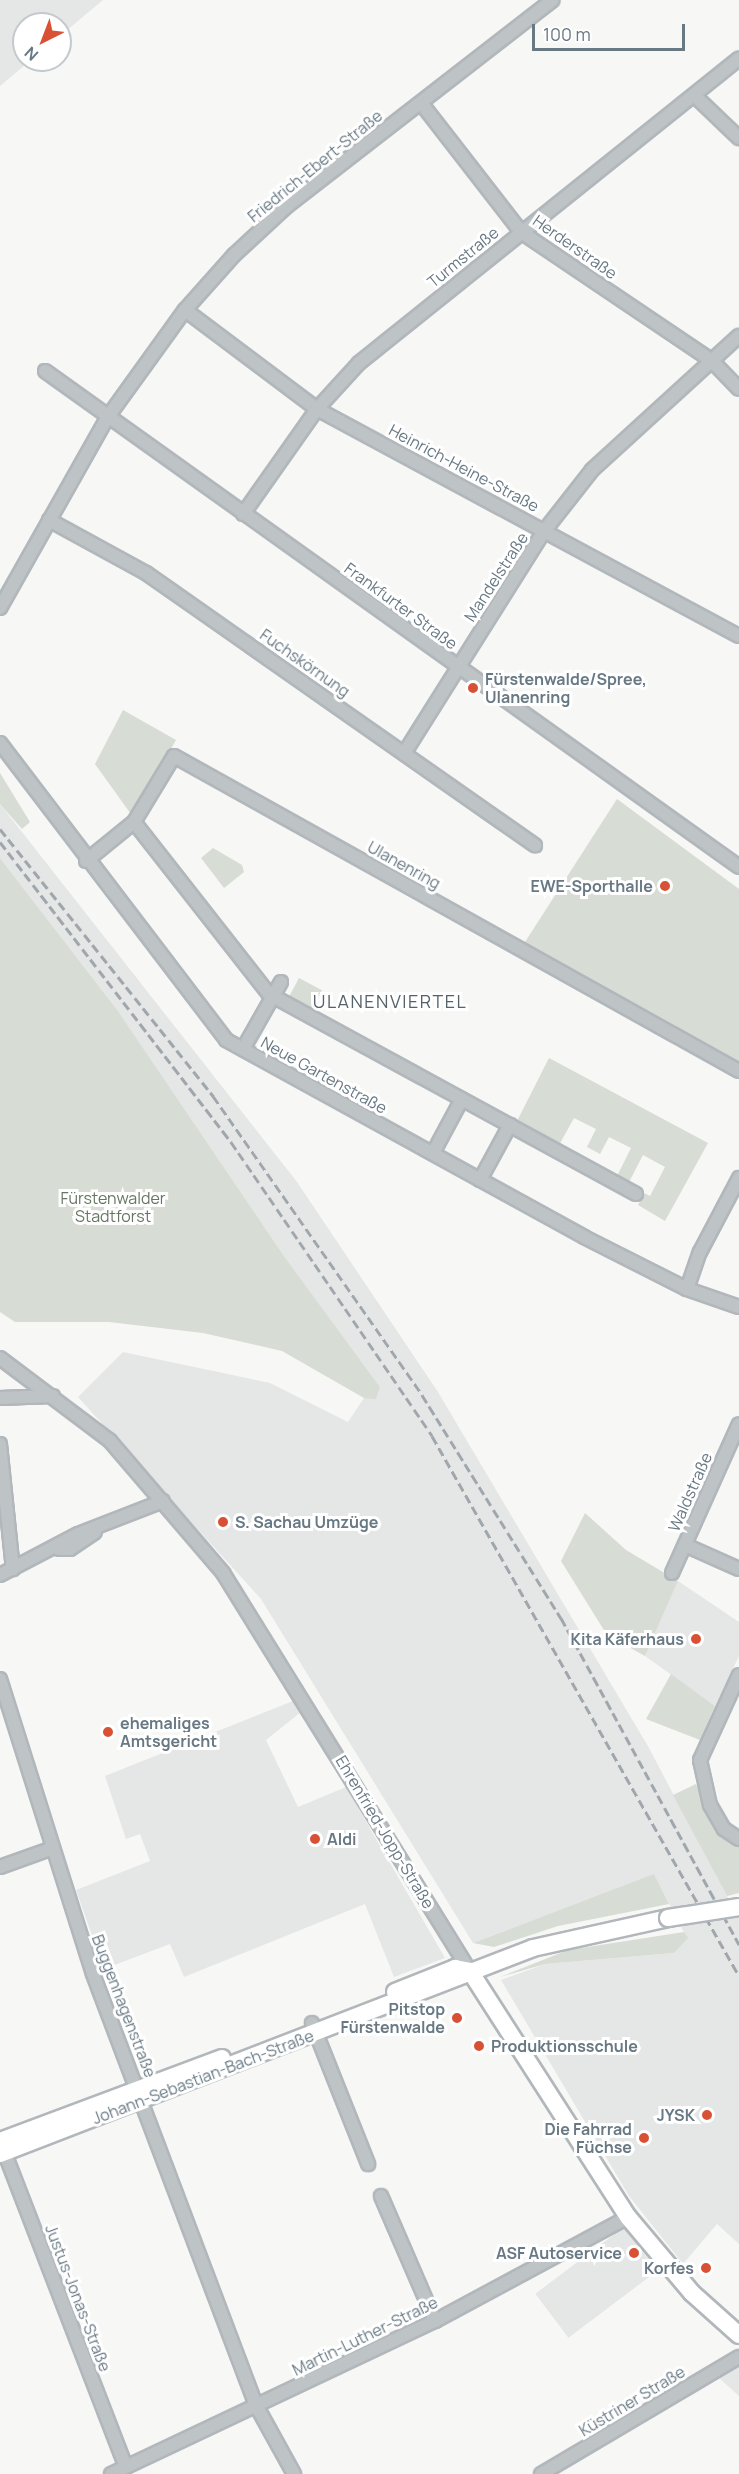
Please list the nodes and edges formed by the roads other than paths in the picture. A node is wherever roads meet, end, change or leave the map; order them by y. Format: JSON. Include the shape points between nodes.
{"nodes":[{"id":1,"x":553,"y":0,"type":"edge"},
{"id":2,"x":739,"y":59,"type":"edge"},
{"id":3,"x":695,"y":96,"type":"junction"},
{"id":4,"x":421,"y":103,"type":"junction"},
{"id":5,"x":739,"y":138,"type":"edge"},
{"id":6,"x":521,"y":232,"type":"junction"},
{"id":7,"x":185,"y":310,"type":"junction"},
{"id":8,"x":739,"y":336,"type":"edge"},
{"id":9,"x":711,"y":360,"type":"junction"},
{"id":10,"x":45,"y":370,"type":"dead end"},
{"id":11,"x":739,"y":389,"type":"edge"},
{"id":12,"x":317,"y":409,"type":"junction"},
{"id":13,"x":107,"y":418,"type":"junction"},
{"id":14,"x":243,"y":514,"type":"junction"},
{"id":15,"x":50,"y":520,"type":"junction"},
{"id":16,"x":546,"y":530,"type":"junction"},
{"id":17,"x":0,"y":608,"type":"edge"},
{"id":18,"x":739,"y":636,"type":"edge"},
{"id":19,"x":458,"y":667,"type":"junction"},
{"id":20,"x":0,"y":743,"type":"edge"},
{"id":21,"x":405,"y":752,"type":"junction"},
{"id":22,"x":134,"y":822,"type":"junction"},
{"id":23,"x":535,"y":845,"type":"dead end"},
{"id":24,"x":86,"y":861,"type":"junction"},
{"id":25,"x":737,"y":861,"type":"edge"},
{"id":26,"x":281,"y":982,"type":"dead end"},
{"id":27,"x":273,"y":996,"type":"junction"},
{"id":28,"x":243,"y":1049,"type":"junction"},
{"id":29,"x":739,"y":1071,"type":"edge"},
{"id":30,"x":462,"y":1099,"type":"junction"},
{"id":31,"x":510,"y":1125,"type":"junction"},
{"id":32,"x":433,"y":1153,"type":"junction"},
{"id":33,"x":739,"y":1178,"type":"edge"},
{"id":34,"x":480,"y":1180,"type":"junction"},
{"id":35,"x":636,"y":1194,"type":"dead end"},
{"id":36,"x":687,"y":1289,"type":"junction"},
{"id":37,"x":739,"y":1307,"type":"edge"},
{"id":38,"x":0,"y":1358,"type":"edge"},
{"id":39,"x":53,"y":1396,"type":"junction"},
{"id":40,"x":0,"y":1398,"type":"edge"},
{"id":41,"x":739,"y":1424,"type":"edge"},
{"id":42,"x":0,"y":1444,"type":"edge"},
{"id":43,"x":163,"y":1501,"type":"junction"},
{"id":44,"x":685,"y":1545,"type":"junction"},
{"id":45,"x":14,"y":1569,"type":"junction"},
{"id":46,"x":739,"y":1569,"type":"edge"},
{"id":47,"x":672,"y":1573,"type":"dead end"},
{"id":48,"x":0,"y":1575,"type":"edge"},
{"id":49,"x":739,"y":1675,"type":"edge"},
{"id":50,"x":0,"y":1679,"type":"edge"},
{"id":51,"x":739,"y":1839,"type":"edge"},
{"id":52,"x":50,"y":1849,"type":"junction"},
{"id":53,"x":0,"y":1867,"type":"edge"},
{"id":54,"x":739,"y":1907,"type":"edge"},
{"id":55,"x":470,"y":1971,"type":"junction"},
{"id":56,"x":314,"y":2029,"type":"junction"},
{"id":57,"x":140,"y":2095,"type":"junction"},
{"id":58,"x":1,"y":2146,"type":"edge"},
{"id":59,"x":368,"y":2164,"type":"dead end"},
{"id":60,"x":381,"y":2196,"type":"dead end"},
{"id":61,"x":628,"y":2217,"type":"junction"},
{"id":62,"x":435,"y":2321,"type":"junction"},
{"id":63,"x":739,"y":2335,"type":"edge"},
{"id":64,"x":739,"y":2357,"type":"edge"},
{"id":65,"x":257,"y":2407,"type":"junction"},
{"id":66,"x":126,"y":2467,"type":"junction"},
{"id":67,"x":111,"y":2474,"type":"edge"},
{"id":68,"x":294,"y":2474,"type":"edge"},
{"id":69,"x":543,"y":2474,"type":"edge"}],
"edges":[{"from":1,"to":4,"type":"street","name":"Friedrich-Ebert-Straße"},
{"from":2,"to":3,"type":"street","name":"Turmstraße"},
{"from":3,"to":5,"type":"street"},
{"from":3,"to":6,"type":"street","name":"Turmstraße"},
{"from":4,"to":6,"type":"street","name":"Herderstraße"},
{"from":4,"to":7,"type":"street","name":"Friedrich-Ebert-Straße","via":[[286,206]]},
{"from":6,"to":9,"type":"street","name":"Herderstraße"},
{"from":6,"to":12,"type":"street","name":"Turmstraße","via":[[359,363]]},
{"from":7,"to":12,"type":"street","name":"Heinrich-Heine-Straße"},
{"from":7,"to":13,"type":"street","name":"Friedrich-Ebert-Straße"},
{"from":8,"to":9,"type":"street","name":"Mandelstraße"},
{"from":9,"to":11,"type":"street","name":"Herderstraße"},
{"from":9,"to":16,"type":"street","name":"Mandelstraße","via":[[592,470]]},
{"from":10,"to":13,"type":"street","name":"Frankfurter Straße"},
{"from":12,"to":14,"type":"street","name":"Turmstraße"},
{"from":12,"to":16,"type":"street","name":"Heinrich-Heine-Straße"},
{"from":13,"to":14,"type":"street","name":"Frankfurter Straße"},
{"from":13,"to":15,"type":"street"},
{"from":14,"to":19,"type":"street","name":"Frankfurter Straße"},
{"from":15,"to":17,"type":"street"},
{"from":15,"to":21,"type":"street","name":"Fuchskörnung","via":[[146,573]]},
{"from":16,"to":18,"type":"street","name":"Heinrich-Heine-Straße"},
{"from":16,"to":19,"type":"street","name":"Mandelstraße"},
{"from":19,"to":21,"type":"street","name":"Mandelstraße"},
{"from":19,"to":25,"type":"street","name":"Frankfurter Straße"},
{"from":20,"to":24,"type":"street","name":"Neue Gartenstraße"},
{"from":21,"to":23,"type":"street","name":"Fuchskörnung"},
{"from":22,"to":24,"type":"street","name":"Ulanenring"},
{"from":22,"to":27,"type":"street"},
{"from":22,"to":29,"type":"street","name":"Ulanenring","via":[[174,756]]},
{"from":24,"to":28,"type":"street","name":"Neue Gartenstraße","via":[[226,1040]]},
{"from":26,"to":27,"type":"street"},
{"from":27,"to":28,"type":"street"},
{"from":27,"to":30,"type":"street"},
{"from":28,"to":32,"type":"street","name":"Neue Gartenstraße"},
{"from":30,"to":31,"type":"street"},
{"from":30,"to":32,"type":"street"},
{"from":31,"to":34,"type":"street"},
{"from":31,"to":35,"type":"street"},
{"from":32,"to":34,"type":"street","name":"Neue Gartenstraße"},
{"from":33,"to":36,"type":"street","via":[[700,1252]]},
{"from":34,"to":36,"type":"street","name":"Neue Gartenstraße"},
{"from":36,"to":37,"type":"street","name":"Neue Gartenstraße"},
{"from":38,"to":39,"type":"street","name":"Ehrenfried-Jopp-Straße"},
{"from":39,"to":40,"type":"street"},
{"from":39,"to":43,"type":"street","name":"Ehrenfried-Jopp-Straße","via":[[110,1441]]},
{"from":41,"to":44,"type":"street","name":"Waldstraße"},
{"from":42,"to":45,"type":"street"},
{"from":43,"to":45,"type":"street","via":[[96,1532],[78,1534],[59,1549]]},
{"from":43,"to":55,"type":"street","name":"Ehrenfried-Jopp-Straße","via":[[223,1573],[275,1651]]},
{"from":44,"to":46,"type":"street"},
{"from":44,"to":47,"type":"street","name":"Waldstraße"},
{"from":45,"to":48,"type":"street"},
{"from":49,"to":51,"type":"street","via":[[700,1760],[710,1805],[724,1829]]},
{"from":50,"to":52,"type":"street","name":"Buggenhagenstraße"},
{"from":52,"to":53,"type":"street"},
{"from":52,"to":57,"type":"street","name":"Buggenhagenstraße"},
{"from":54,"to":55,"type":"street","name":"Johann-Sebastian-Bach-Straße","bridge":true,"via":[[593,1932]]},
{"from":55,"to":56,"type":"street","name":"Johann-Sebastian-Bach-Straße","via":[[455,1968]]},
{"from":55,"to":61,"type":"street","name":"Ehrenfried-Jopp-Straße"},
{"from":56,"to":57,"type":"street","name":"Johann-Sebastian-Bach-Straße"},
{"from":56,"to":59,"type":"street"},
{"from":57,"to":58,"type":"street","name":"Johann-Sebastian-Bach-Straße"},
{"from":57,"to":65,"type":"street","name":"Buggenhagenstraße"},
{"from":58,"to":66,"type":"street","name":"Justus-Jonas-Straße"},
{"from":60,"to":62,"type":"street"},
{"from":61,"to":62,"type":"street","name":"Martin-Luther-Straße"},
{"from":61,"to":63,"type":"street","name":"Ehrenfried-Jopp-Straße","via":[[692,2293]]},
{"from":62,"to":65,"type":"street","name":"Martin-Luther-Straße"},
{"from":64,"to":69,"type":"street","name":"Küstriner Straße"},
{"from":65,"to":66,"type":"street","name":"Martin-Luther-Straße"},
{"from":65,"to":68,"type":"street","name":"Buggenhagenstraße"},
{"from":66,"to":67,"type":"street","name":"Martin-Luther-Straße"}]}
